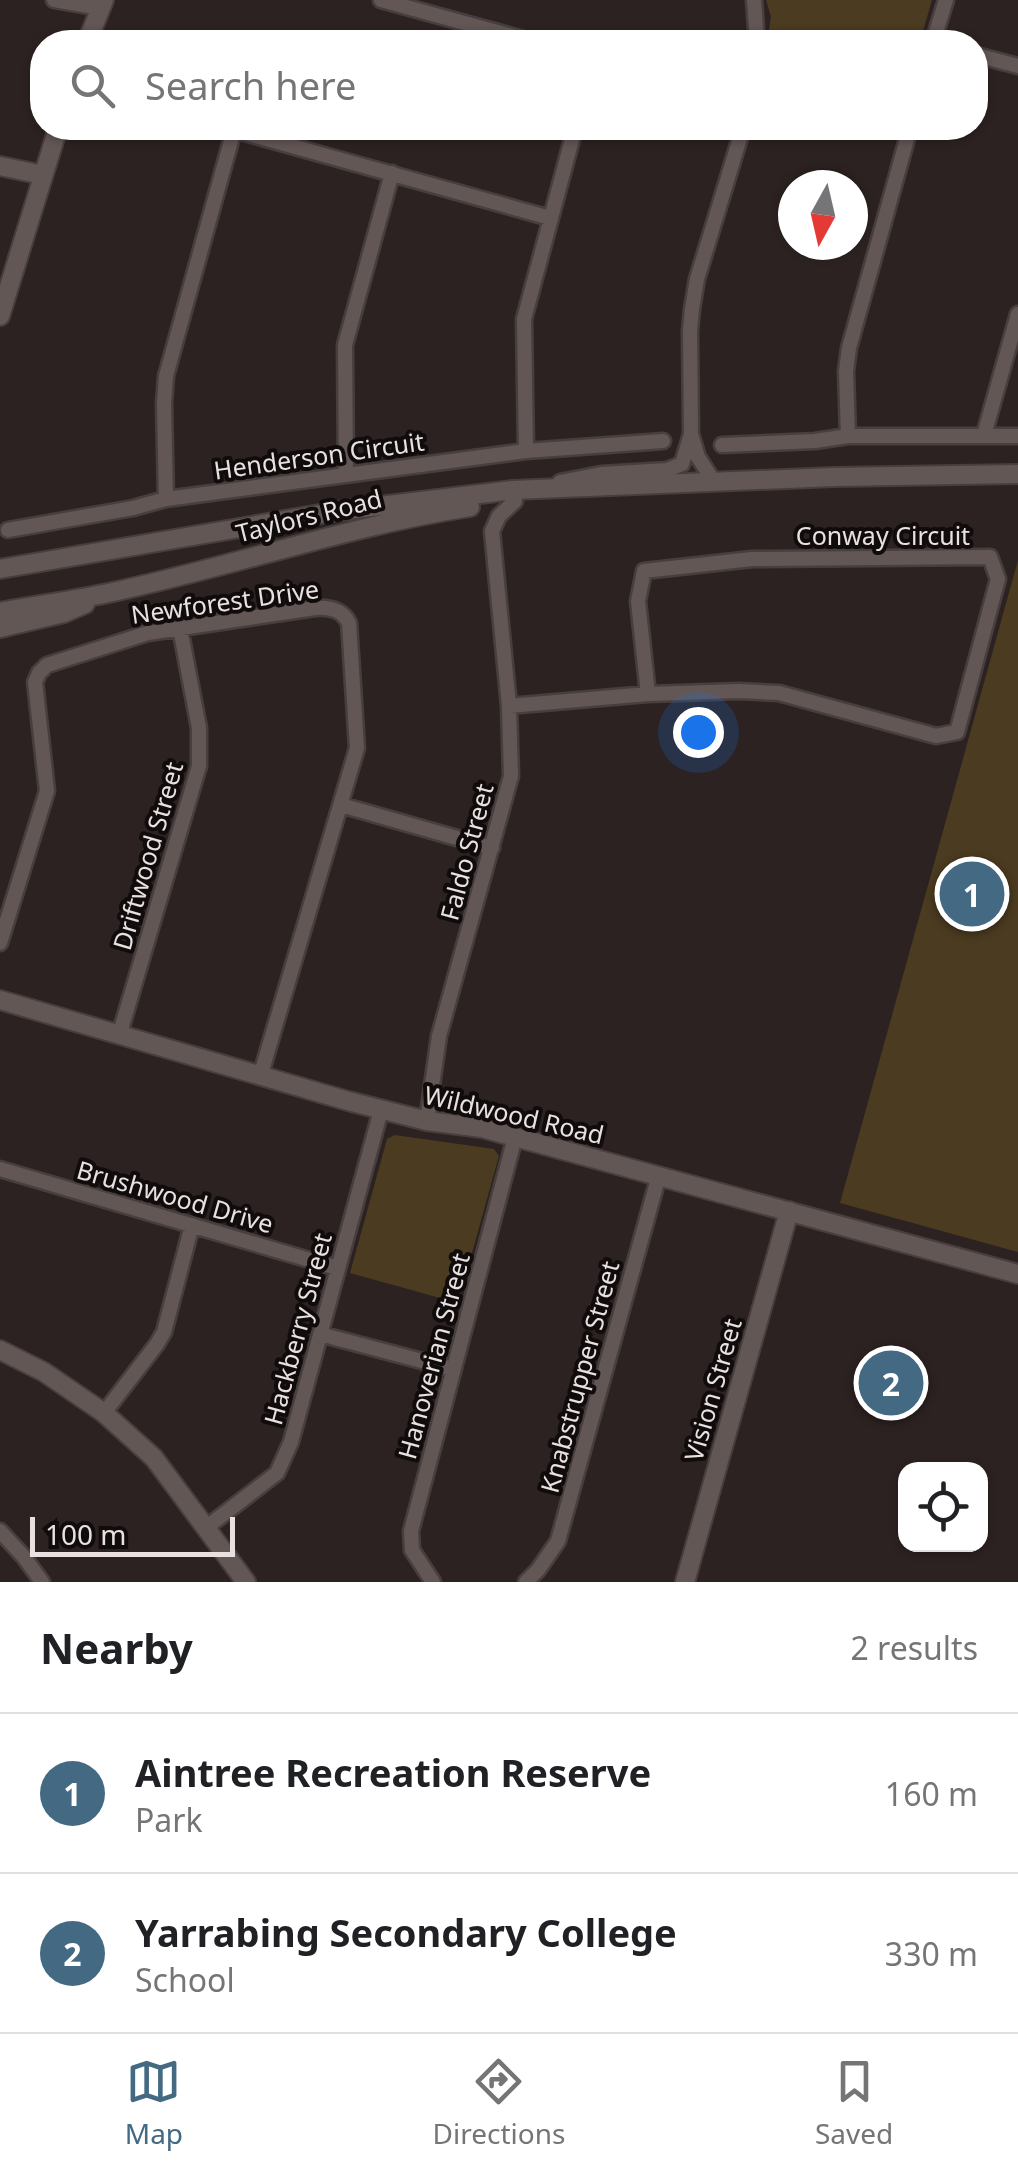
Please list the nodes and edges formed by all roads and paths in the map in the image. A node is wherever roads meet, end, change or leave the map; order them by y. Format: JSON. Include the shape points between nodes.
{"nodes":[{"id":1,"x":54,"y":0,"type":"edge"},
{"id":2,"x":380,"y":0,"type":"edge"},
{"id":3,"x":754,"y":0,"type":"edge"},
{"id":4,"x":946,"y":0,"type":"edge"},
{"id":5,"x":102,"y":4,"type":"edge"},
{"id":6,"x":92,"y":30,"type":"edge"},
{"id":7,"x":490,"y":30,"type":"edge"},
{"id":8,"x":756,"y":30,"type":"edge"},
{"id":9,"x":937,"y":30,"type":"edge"},
{"id":10,"x":988,"y":57,"type":"edge"},
{"id":11,"x":1018,"y":66,"type":"edge"},
{"id":12,"x":54,"y":140,"type":"edge"},
{"id":13,"x":227,"y":140,"type":"edge"},
{"id":14,"x":272,"y":140,"type":"edge"},
{"id":15,"x":572,"y":140,"type":"edge"},
{"id":16,"x":739,"y":140,"type":"edge"},
{"id":17,"x":907,"y":140,"type":"edge"},
{"id":18,"x":0,"y":166,"type":"edge"},
{"id":19,"x":43,"y":174,"type":"junction"},
{"id":20,"x":392,"y":174,"type":"junction"},
{"id":21,"x":550,"y":218,"type":"junction"},
{"id":22,"x":1018,"y":314,"type":"edge"},
{"id":23,"x":0,"y":316,"type":"edge"},
{"id":24,"x":691,"y":434,"type":"junction"},
{"id":25,"x":848,"y":436,"type":"junction"},
{"id":26,"x":984,"y":436,"type":"junction"},
{"id":27,"x":1018,"y":436,"type":"edge"},
{"id":28,"x":663,"y":441,"type":"dead end"},
{"id":29,"x":722,"y":445,"type":"dead end"},
{"id":30,"x":526,"y":451,"type":"junction"},
{"id":31,"x":346,"y":474,"type":"junction"},
{"id":32,"x":950,"y":474,"type":"junction"},
{"id":33,"x":1018,"y":474,"type":"edge"},
{"id":34,"x":714,"y":482,"type":"junction"},
{"id":35,"x":1018,"y":484,"type":"edge"},
{"id":36,"x":514,"y":496,"type":"junction"},
{"id":37,"x":166,"y":499,"type":"junction"},
{"id":38,"x":472,"y":507,"type":"junction"},
{"id":39,"x":8,"y":530,"type":"dead end"},
{"id":40,"x":492,"y":531,"type":"junction"},
{"id":41,"x":0,"y":569,"type":"edge"},
{"id":42,"x":114,"y":592,"type":"junction"},
{"id":43,"x":0,"y":612,"type":"edge"},
{"id":44,"x":0,"y":628,"type":"edge"},
{"id":45,"x":180,"y":628,"type":"junction"},
{"id":46,"x":648,"y":694,"type":"junction"},
{"id":47,"x":509,"y":706,"type":"junction"},
{"id":48,"x":341,"y":805,"type":"junction"},
{"id":49,"x":492,"y":848,"type":"junction"},
{"id":50,"x":0,"y":943,"type":"edge"},
{"id":51,"x":0,"y":1000,"type":"edge"},
{"id":52,"x":119,"y":1036,"type":"junction"},
{"id":53,"x":260,"y":1077,"type":"junction"},
{"id":54,"x":381,"y":1110,"type":"junction"},
{"id":55,"x":427,"y":1121,"type":"junction"},
{"id":56,"x":514,"y":1137,"type":"junction"},
{"id":57,"x":0,"y":1169,"type":"edge"},
{"id":58,"x":659,"y":1175,"type":"junction"},
{"id":59,"x":789,"y":1211,"type":"junction"},
{"id":60,"x":192,"y":1225,"type":"junction"},
{"id":61,"x":337,"y":1268,"type":"junction"},
{"id":62,"x":1018,"y":1274,"type":"edge"},
{"id":63,"x":320,"y":1334,"type":"junction"},
{"id":64,"x":0,"y":1350,"type":"edge"},
{"id":65,"x":452,"y":1370,"type":"junction"},
{"id":66,"x":104,"y":1413,"type":"junction"},
{"id":67,"x":207,"y":1527,"type":"junction"},
{"id":68,"x":0,"y":1531,"type":"edge"},
{"id":69,"x":42,"y":1582,"type":"edge"},
{"id":70,"x":246,"y":1582,"type":"edge"},
{"id":71,"x":433,"y":1582,"type":"edge"},
{"id":72,"x":526,"y":1582,"type":"edge"},
{"id":73,"x":685,"y":1582,"type":"edge"}],
"edges":[{"from":1,"to":5,"type":"street"},
{"from":2,"to":7,"type":"street"},
{"from":3,"to":8,"type":"street"},
{"from":4,"to":9,"type":"street"},
{"from":5,"to":6,"type":"street"},
{"from":10,"to":11,"type":"street"},
{"from":12,"to":19,"type":"street"},
{"from":13,"to":37,"type":"street","via":[[166,376]]},
{"from":14,"to":20,"type":"street"},
{"from":15,"to":21,"type":"street"},
{"from":16,"to":24,"type":"street","via":[[692,308]]},
{"from":17,"to":25,"type":"street","via":[[848,348]]},
{"from":18,"to":19,"type":"street"},
{"from":19,"to":23,"type":"street"},
{"from":20,"to":21,"type":"street"},
{"from":20,"to":31,"type":"street","via":[[345,345]]},
{"from":21,"to":30,"type":"street","via":[[524,319]]},
{"from":22,"to":26,"type":"street"},
{"from":24,"to":34,"type":"street"},
{"from":24,"to":36,"type":"street","via":[[677,468],[601,474]]},
{"from":25,"to":26,"type":"street"},
{"from":25,"to":29,"type":"street"},
{"from":26,"to":27,"type":"street"},
{"from":28,"to":30,"type":"street","name":"Henderson Circuit"},
{"from":30,"to":31,"type":"street","name":"Henderson Circuit"},
{"from":31,"to":37,"type":"street","name":"Henderson Circuit"},
{"from":32,"to":33,"type":"street","name":"Taylors Road"},
{"from":32,"to":34,"type":"street","name":"Taylors Road"},
{"from":32,"to":35,"type":"street","name":"Taylors Road"},
{"from":34,"to":36,"type":"street","name":"Taylors Road"},
{"from":36,"to":38,"type":"street","name":"Taylors Road"},
{"from":36,"to":40,"type":"street"},
{"from":36,"to":41,"type":"street","name":"Taylors Road","via":[[338,512]]},
{"from":37,"to":39,"type":"street","name":"Henderson Circuit"},
{"from":38,"to":40,"type":"street"},
{"from":38,"to":42,"type":"street","name":"Taylors Road"},
{"from":40,"to":47,"type":"street","name":"Faldo Street"},
{"from":42,"to":43,"type":"street","name":"Taylors Road"},
{"from":42,"to":44,"type":"street"},
{"from":45,"to":48,"type":"street","name":"Newforest Drive","via":[[315,608],[346,617],[358,735]]},
{"from":45,"to":50,"type":"street","name":"Newforest Drive","via":[[108,644],[39,673],[47,791]]},
{"from":45,"to":52,"type":"street","name":"Driftwood Street","via":[[200,766]]},
{"from":46,"to":46,"type":"street","name":"Conway Circuit","via":[[780,693],[936,736],[957,732],[998,579],[990,557],[752,559],[644,571],[638,601]]},
{"from":46,"to":47,"type":"street","name":"Conway Circuit"},
{"from":47,"to":49,"type":"street","name":"Faldo Street","via":[[511,776]]},
{"from":48,"to":49,"type":"street"},
{"from":48,"to":53,"type":"street","name":"Newforest Drive"},
{"from":49,"to":55,"type":"street","name":"Faldo Street","via":[[439,1036]]},
{"from":51,"to":52,"type":"street","name":"Wildwood Road"},
{"from":52,"to":53,"type":"street","name":"Wildwood Road"},
{"from":53,"to":54,"type":"street","name":"Wildwood Road"},
{"from":54,"to":55,"type":"street","name":"Wildwood Road"},
{"from":54,"to":61,"type":"street","name":"Hackberry Street"},
{"from":55,"to":56,"type":"street","name":"Wildwood Road"},
{"from":56,"to":58,"type":"street","name":"Wildwood Road"},
{"from":56,"to":65,"type":"street","name":"Hanoverian Street"},
{"from":57,"to":60,"type":"street","name":"Brushwood Drive"},
{"from":58,"to":59,"type":"street","name":"Wildwood Road"},
{"from":58,"to":72,"type":"street","name":"Knabstrupper Street","via":[[558,1541]]},
{"from":59,"to":62,"type":"street","name":"Wildwood Road"},
{"from":59,"to":73,"type":"street","name":"Vision Street"},
{"from":60,"to":61,"type":"street","name":"Brushwood Drive"},
{"from":60,"to":66,"type":"street","via":[[164,1332]]},
{"from":61,"to":63,"type":"street","name":"Hackberry Street"},
{"from":63,"to":65,"type":"street"},
{"from":63,"to":67,"type":"street","name":"Hackberry Street","via":[[276,1473]]},
{"from":64,"to":66,"type":"street"},
{"from":65,"to":71,"type":"street","name":"Hanoverian Street","via":[[411,1531],[412,1550]]},
{"from":66,"to":67,"type":"street","via":[[154,1458]]},
{"from":67,"to":70,"type":"street"},
{"from":68,"to":69,"type":"street"}]}
